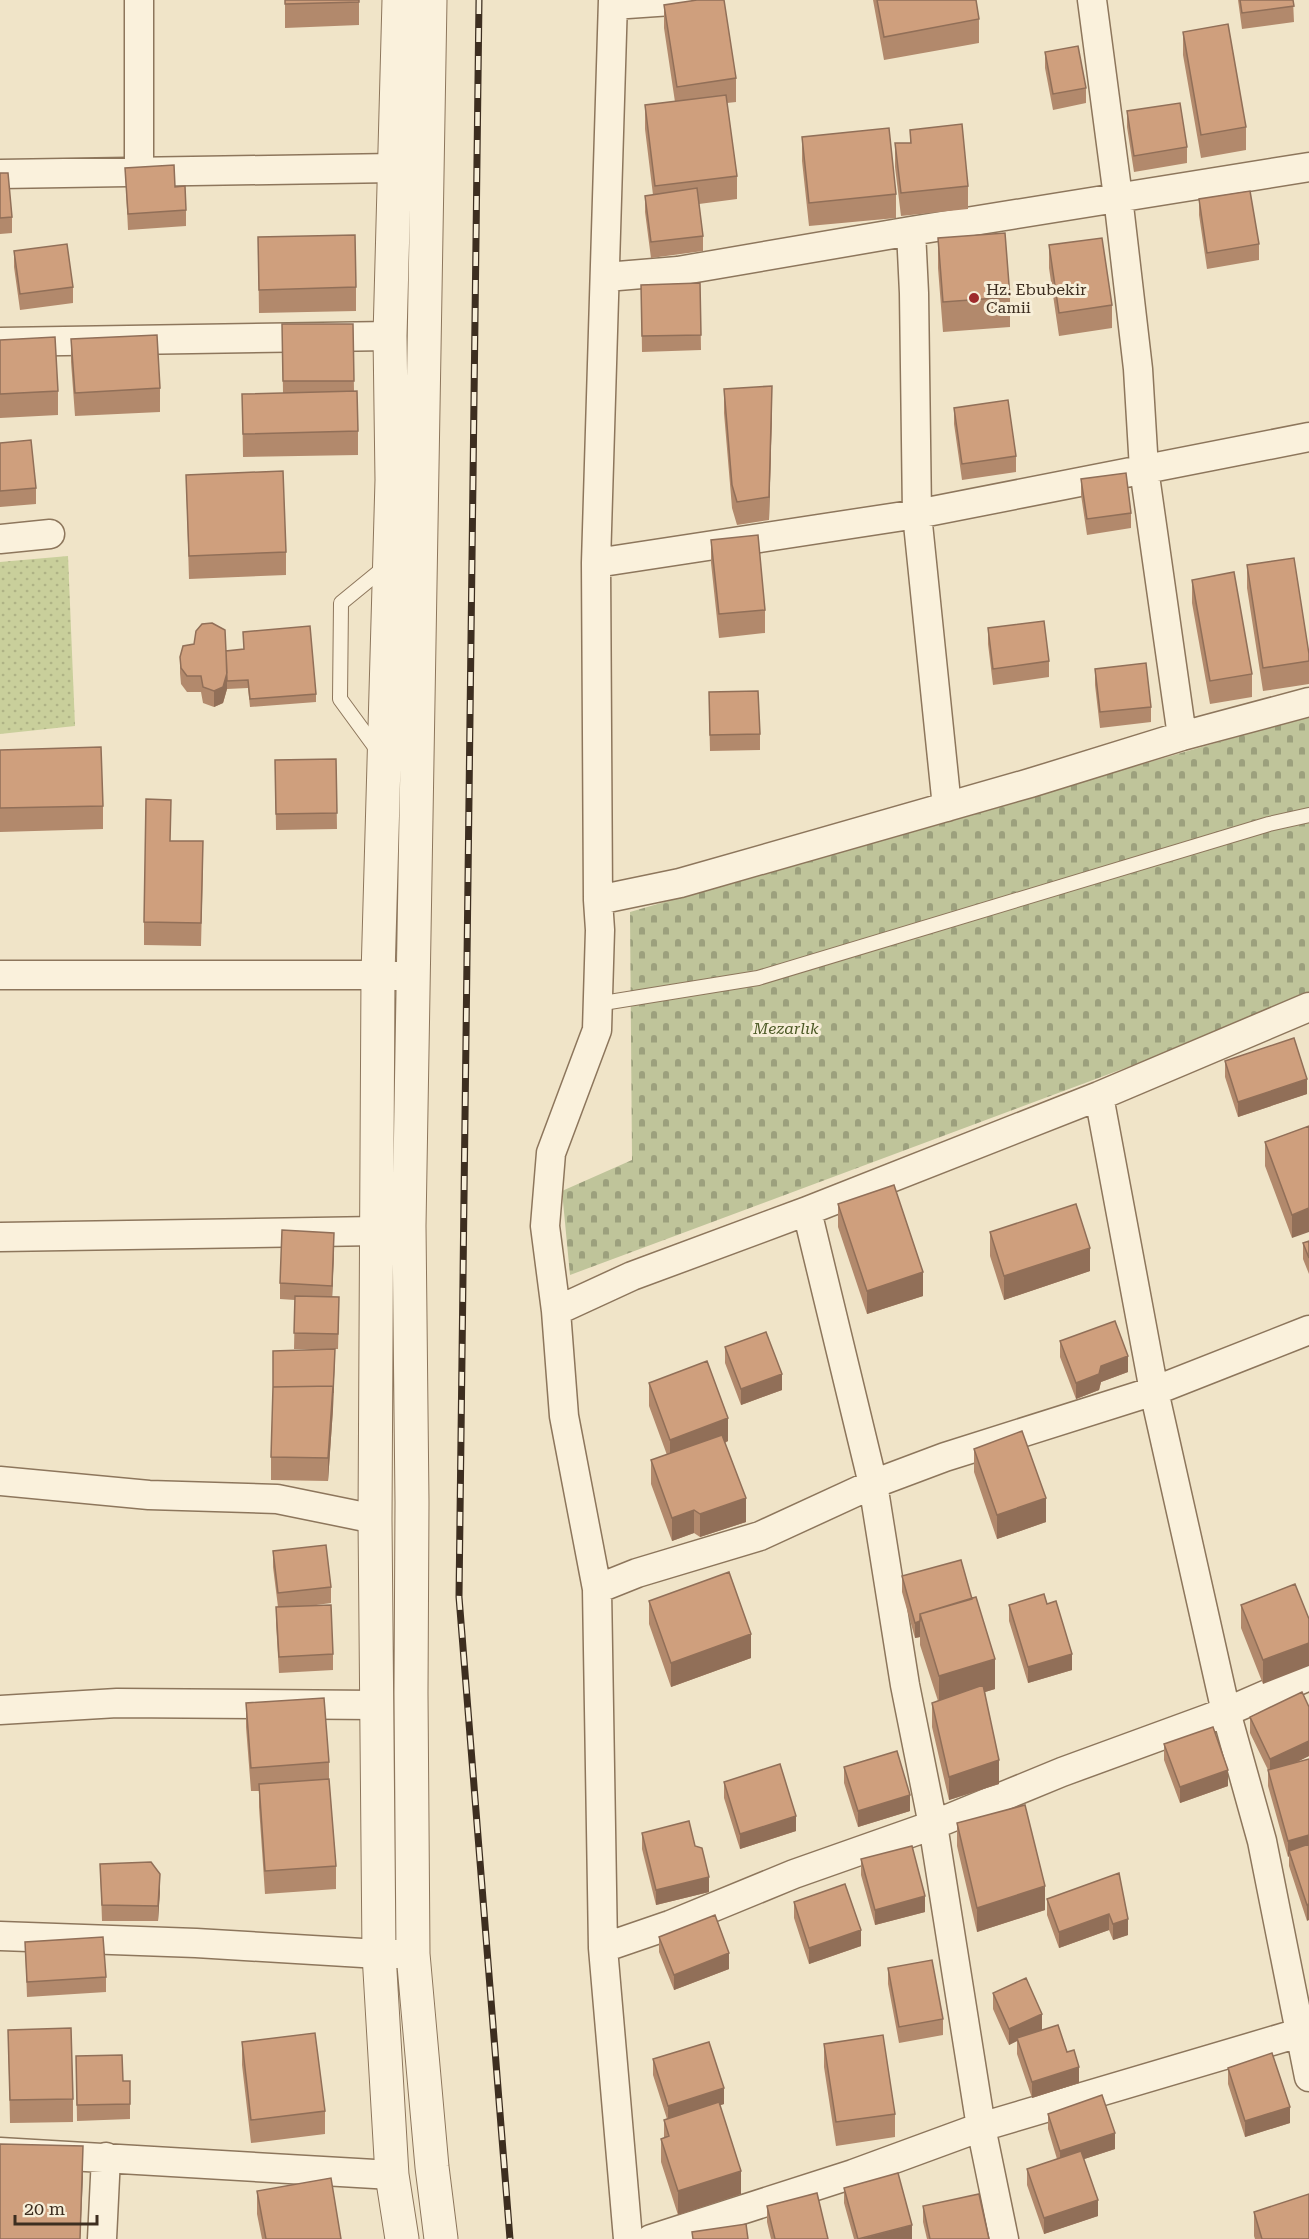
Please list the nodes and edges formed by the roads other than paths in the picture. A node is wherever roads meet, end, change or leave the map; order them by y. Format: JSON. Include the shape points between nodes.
{"nodes":[{"id":1,"x":138,"y":0,"type":"edge"},
{"id":2,"x":399,"y":0,"type":"edge"},
{"id":3,"x":430,"y":0,"type":"edge"},
{"id":4,"x":686,"y":0,"type":"edge"},
{"id":5,"x":1092,"y":0,"type":"edge"},
{"id":6,"x":613,"y":2,"type":"edge"},
{"id":7,"x":1309,"y":167,"type":"edge"},
{"id":8,"x":394,"y":168,"type":"junction"},
{"id":9,"x":139,"y":172,"type":"junction"},
{"id":10,"x":0,"y":174,"type":"edge"},
{"id":11,"x":1118,"y":197,"type":"junction"},
{"id":12,"x":911,"y":231,"type":"junction"},
{"id":13,"x":606,"y":277,"type":"junction"},
{"id":14,"x":390,"y":336,"type":"junction"},
{"id":15,"x":0,"y":342,"type":"edge"},
{"id":16,"x":1309,"y":437,"type":"edge"},
{"id":17,"x":1144,"y":469,"type":"junction"},
{"id":18,"x":917,"y":514,"type":"junction"},
{"id":19,"x":50,"y":534,"type":"dead end"},
{"id":20,"x":0,"y":539,"type":"edge"},
{"id":21,"x":389,"y":563,"type":"junction"},
{"id":22,"x":596,"y":563,"type":"junction"},
{"id":23,"x":1309,"y":702,"type":"edge"},
{"id":24,"x":1182,"y":736,"type":"junction"},
{"id":25,"x":384,"y":759,"type":"junction"},
{"id":26,"x":947,"y":807,"type":"junction"},
{"id":27,"x":1309,"y":815,"type":"edge"},
{"id":28,"x":598,"y":900,"type":"junction"},
{"id":29,"x":0,"y":975,"type":"edge"},
{"id":30,"x":378,"y":975,"type":"junction"},
{"id":31,"x":414,"y":977,"type":"junction"},
{"id":32,"x":597,"y":1004,"type":"junction"},
{"id":33,"x":1309,"y":1007,"type":"edge"},
{"id":34,"x":1099,"y":1096,"type":"junction"},
{"id":35,"x":807,"y":1211,"type":"junction"},
{"id":36,"x":409,"y":1226,"type":"junction"},
{"id":37,"x":377,"y":1231,"type":"junction"},
{"id":38,"x":0,"y":1237,"type":"edge"},
{"id":39,"x":556,"y":1311,"type":"junction"},
{"id":40,"x":1309,"y":1330,"type":"edge"},
{"id":41,"x":1154,"y":1391,"type":"junction"},
{"id":42,"x":0,"y":1480,"type":"edge"},
{"id":43,"x":873,"y":1484,"type":"junction"},
{"id":44,"x":375,"y":1519,"type":"junction"},
{"id":45,"x":597,"y":1589,"type":"junction"},
{"id":46,"x":1309,"y":1676,"type":"edge"},
{"id":47,"x":376,"y":1705,"type":"junction"},
{"id":48,"x":0,"y":1710,"type":"edge"},
{"id":49,"x":1226,"y":1712,"type":"junction"},
{"id":50,"x":933,"y":1825,"type":"junction"},
{"id":51,"x":0,"y":1936,"type":"edge"},
{"id":52,"x":603,"y":1948,"type":"junction"},
{"id":53,"x":379,"y":1954,"type":"junction"},
{"id":54,"x":413,"y":1954,"type":"junction"},
{"id":55,"x":1304,"y":2032,"type":"edge"},
{"id":56,"x":1309,"y":2077,"type":"edge"},
{"id":57,"x":981,"y":2127,"type":"junction"},
{"id":58,"x":0,"y":2152,"type":"edge"},
{"id":59,"x":106,"y":2157,"type":"junction"},
{"id":60,"x":392,"y":2175,"type":"junction"},
{"id":61,"x":102,"y":2239,"type":"edge"},
{"id":62,"x":402,"y":2239,"type":"edge"},
{"id":63,"x":441,"y":2239,"type":"edge"},
{"id":64,"x":628,"y":2239,"type":"edge"},
{"id":65,"x":651,"y":2239,"type":"edge"},
{"id":66,"x":1004,"y":2239,"type":"edge"}],
"edges":[{"from":1,"to":9,"type":"street"},
{"from":2,"to":8,"type":"street"},
{"from":3,"to":31,"type":"street"},
{"from":4,"to":6,"type":"street"},
{"from":5,"to":11,"type":"street"},
{"from":6,"to":13,"type":"street"},
{"from":7,"to":11,"type":"street"},
{"from":8,"to":9,"type":"street"},
{"from":8,"to":14,"type":"street"},
{"from":9,"to":10,"type":"street"},
{"from":11,"to":12,"type":"street"},
{"from":11,"to":17,"type":"street","via":[[1138,369]]},
{"from":12,"to":13,"type":"street","via":[[678,272]]},
{"from":12,"to":18,"type":"street"},
{"from":13,"to":22,"type":"street"},
{"from":14,"to":15,"type":"street"},
{"from":14,"to":21,"type":"street"},
{"from":16,"to":17,"type":"street"},
{"from":17,"to":18,"type":"street"},
{"from":17,"to":24,"type":"street"},
{"from":18,"to":22,"type":"street"},
{"from":18,"to":26,"type":"street"},
{"from":19,"to":20,"type":"street"},
{"from":21,"to":25,"type":"street"},
{"from":21,"to":25,"type":"lane","via":[[340,603],[340,699]]},
{"from":22,"to":28,"type":"street"},
{"from":23,"to":24,"type":"street"},
{"from":24,"to":26,"type":"street"},
{"from":25,"to":30,"type":"street"},
{"from":26,"to":28,"type":"street","via":[[680,883]]},
{"from":27,"to":32,"type":"lane","via":[[759,978]]},
{"from":28,"to":32,"type":"street"},
{"from":29,"to":30,"type":"street"},
{"from":30,"to":31,"type":"street"},
{"from":30,"to":37,"type":"street"},
{"from":31,"to":36,"type":"street"},
{"from":32,"to":39,"type":"street","via":[[597,1030],[551,1153],[545,1226]]},
{"from":33,"to":34,"type":"street"},
{"from":34,"to":35,"type":"street"},
{"from":34,"to":41,"type":"street"},
{"from":35,"to":39,"type":"street","via":[[632,1276]]},
{"from":35,"to":43,"type":"street"},
{"from":36,"to":37,"type":"street"},
{"from":36,"to":54,"type":"street"},
{"from":37,"to":38,"type":"street"},
{"from":37,"to":44,"type":"street"},
{"from":39,"to":45,"type":"street","via":[[564,1416]]},
{"from":40,"to":41,"type":"street"},
{"from":41,"to":43,"type":"street","via":[[945,1457]]},
{"from":41,"to":49,"type":"street"},
{"from":42,"to":44,"type":"street","via":[[149,1495],[277,1499]]},
{"from":43,"to":45,"type":"street","via":[[760,1536]]},
{"from":43,"to":50,"type":"street","via":[[905,1685]]},
{"from":44,"to":47,"type":"street"},
{"from":45,"to":52,"type":"street"},
{"from":46,"to":49,"type":"street"},
{"from":47,"to":48,"type":"street","via":[[117,1702]]},
{"from":47,"to":53,"type":"street"},
{"from":49,"to":50,"type":"street","via":[[1062,1772]]},
{"from":49,"to":55,"type":"street","via":[[1262,1841]]},
{"from":50,"to":52,"type":"street"},
{"from":50,"to":57,"type":"street"},
{"from":51,"to":53,"type":"street"},
{"from":52,"to":64,"type":"street"},
{"from":53,"to":54,"type":"street"},
{"from":53,"to":60,"type":"street"},
{"from":54,"to":63,"type":"street"},
{"from":55,"to":56,"type":"street"},
{"from":55,"to":57,"type":"street"},
{"from":57,"to":65,"type":"street","via":[[853,2174]]},
{"from":57,"to":66,"type":"street"},
{"from":58,"to":59,"type":"street"},
{"from":59,"to":60,"type":"street"},
{"from":59,"to":61,"type":"street"},
{"from":60,"to":62,"type":"street"}]}
